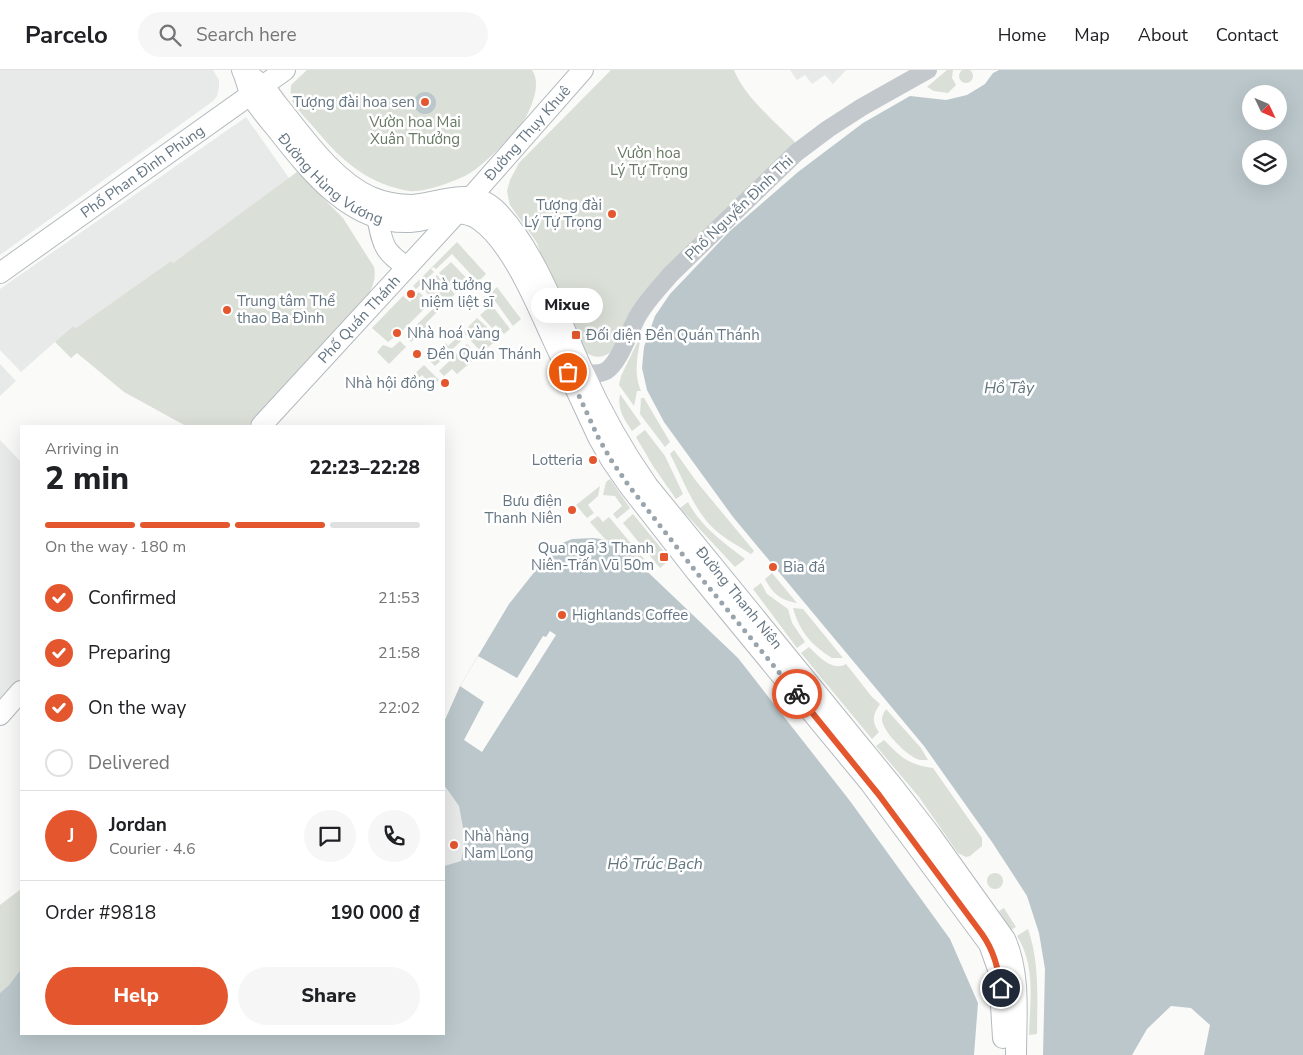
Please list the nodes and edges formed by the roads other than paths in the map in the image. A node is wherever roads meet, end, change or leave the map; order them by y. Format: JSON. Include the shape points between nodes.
{"nodes":[{"id":1,"x":285,"y":70,"type":"edge"},
{"id":2,"x":928,"y":70,"type":"edge"},
{"id":3,"x":242,"y":71,"type":"edge"},
{"id":4,"x":571,"y":74,"type":"edge"},
{"id":5,"x":257,"y":90,"type":"junction"},
{"id":6,"x":471,"y":197,"type":"junction"},
{"id":7,"x":457,"y":213,"type":"junction"},
{"id":8,"x":377,"y":217,"type":"junction"},
{"id":9,"x":408,"y":267,"type":"junction"},
{"id":10,"x":0,"y":273,"type":"edge"},
{"id":11,"x":583,"y":372,"type":"junction"},
{"id":12,"x":262,"y":425,"type":"edge"},
{"id":13,"x":20,"y":693,"type":"edge"},
{"id":14,"x":0,"y":715,"type":"edge"},
{"id":15,"x":1003,"y":1055,"type":"edge"},
{"id":16,"x":1016,"y":1055,"type":"edge"}],
"edges":[{"from":1,"to":5,"type":"main road","name":"Phố Phan Đình Phùng"},
{"from":2,"to":11,"type":"street","name":"Phố Nguyễn Đình Thi","via":[[862,107],[796,153],[653,294],[639,313],[611,366],[598,374]]},
{"from":3,"to":5,"type":"main road","name":"Đường Hùng Vương"},
{"from":4,"to":6,"type":"main road","name":"Đường Thụy Khuê"},
{"from":5,"to":6,"type":"main road","name":"Đường Hùng Vương","via":[[340,175],[371,197],[411,205],[458,196]]},
{"from":5,"to":8,"type":"main road","name":"Đường Hùng Vương","via":[[291,148],[328,188],[344,201]]},
{"from":5,"to":10,"type":"main road","name":"Phố Phan Đình Phùng"},
{"from":6,"to":7,"type":"main road","name":"Đường Thụy Khuê"},
{"from":6,"to":11,"type":"main road","name":"Đường Thanh Niên","via":[[496,210],[524,246]]},
{"from":7,"to":8,"type":"main road","name":"Đường Hùng Vương","via":[[410,222]]},
{"from":7,"to":9,"type":"main road","name":"Phố Quán Thánh"},
{"from":7,"to":15,"type":"main road","name":"Đường Thanh Niên","via":[[472,215],[481,221],[513,260],[598,437],[629,486],[870,783],[988,944],[999,972]]},
{"from":8,"to":9,"type":"main road","via":[[386,250]]},
{"from":9,"to":12,"type":"main road","name":"Phố Quán Thánh"},
{"from":11,"to":16,"type":"main road","name":"Đường Thanh Niên","via":[[614,435],[648,486],[892,785],[1005,939],[1015,974]]},
{"from":13,"to":14,"type":"main road"}]}
